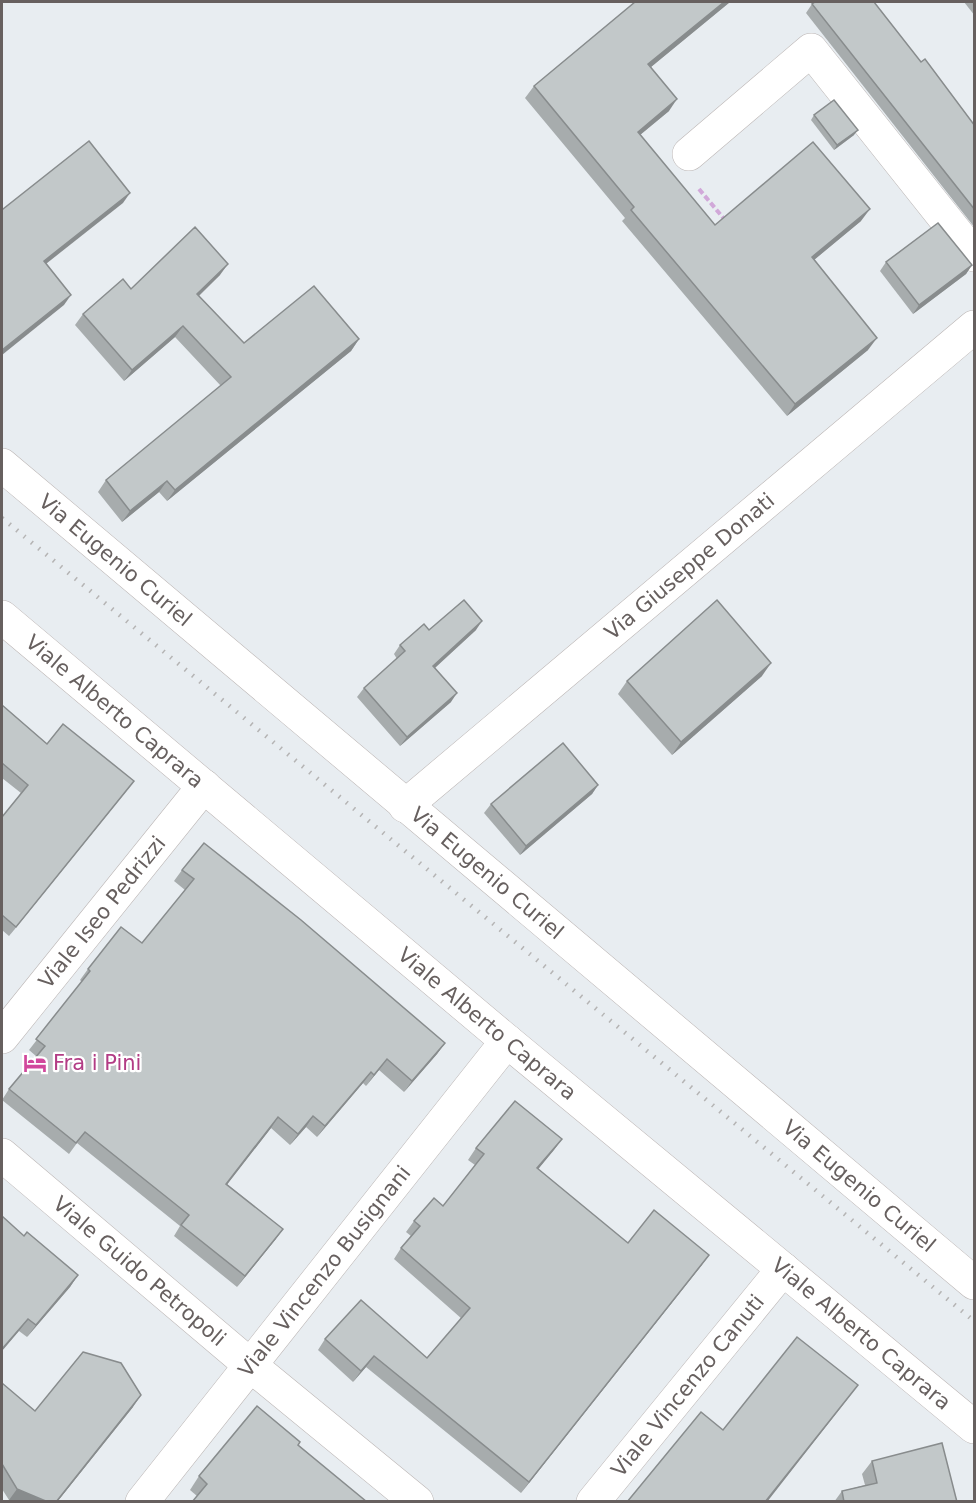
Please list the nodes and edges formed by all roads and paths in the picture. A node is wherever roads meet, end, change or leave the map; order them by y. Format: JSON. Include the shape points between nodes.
{"nodes":[{"id":1,"x":689,"y":154,"type":"joint"},
{"id":2,"x":729,"y":225,"type":"edge"},
{"id":3,"x":975,"y":255,"type":"edge"},
{"id":4,"x":975,"y":327,"type":"edge"},
{"id":5,"x":2,"y":465,"type":"edge"},
{"id":6,"x":2,"y":617,"type":"edge"},
{"id":7,"x":204,"y":786,"type":"junction"},
{"id":8,"x":405,"y":806,"type":"junction"},
{"id":9,"x":2,"y":1037,"type":"edge"},
{"id":10,"x":507,"y":1041,"type":"junction"},
{"id":11,"x":2,"y":1155,"type":"edge"},
{"id":12,"x":783,"y":1269,"type":"junction"},
{"id":13,"x":975,"y":1283,"type":"edge"},
{"id":14,"x":249,"y":1365,"type":"junction"},
{"id":15,"x":975,"y":1427,"type":"edge"},
{"id":16,"x":142,"y":1502,"type":"edge"},
{"id":17,"x":417,"y":1502,"type":"edge"},
{"id":18,"x":593,"y":1502,"type":"edge"}],
"edges":[{"from":1,"to":2,"type":"path","via":[[698,165],[686,175]]},
{"from":1,"to":3,"type":"street","via":[[811,50]]},
{"from":4,"to":8,"type":"street","name":"Via Giuseppe Donati"},
{"from":5,"to":8,"type":"street","name":"Via Eugenio Curiel"},
{"from":6,"to":7,"type":"street","name":"Viale Alberto Caprara"},
{"from":7,"to":9,"type":"street","name":"Viale Iseo Pedrizzi"},
{"from":7,"to":10,"type":"street","name":"Viale Alberto Caprara"},
{"from":8,"to":13,"type":"street","name":"Via Eugenio Curiel"},
{"from":10,"to":12,"type":"street","name":"Viale Alberto Caprara"},
{"from":10,"to":14,"type":"street","name":"Viale Vincenzo Busignani"},
{"from":11,"to":14,"type":"street","name":"Viale Guido Petropoli"},
{"from":12,"to":15,"type":"street","name":"Viale Alberto Caprara"},
{"from":12,"to":18,"type":"street","name":"Viale Vincenzo Canuti"},
{"from":14,"to":16,"type":"street","name":"Viale Vincenzo Busignani"},
{"from":14,"to":17,"type":"street","name":"Viale Guido Petropoli"}]}
